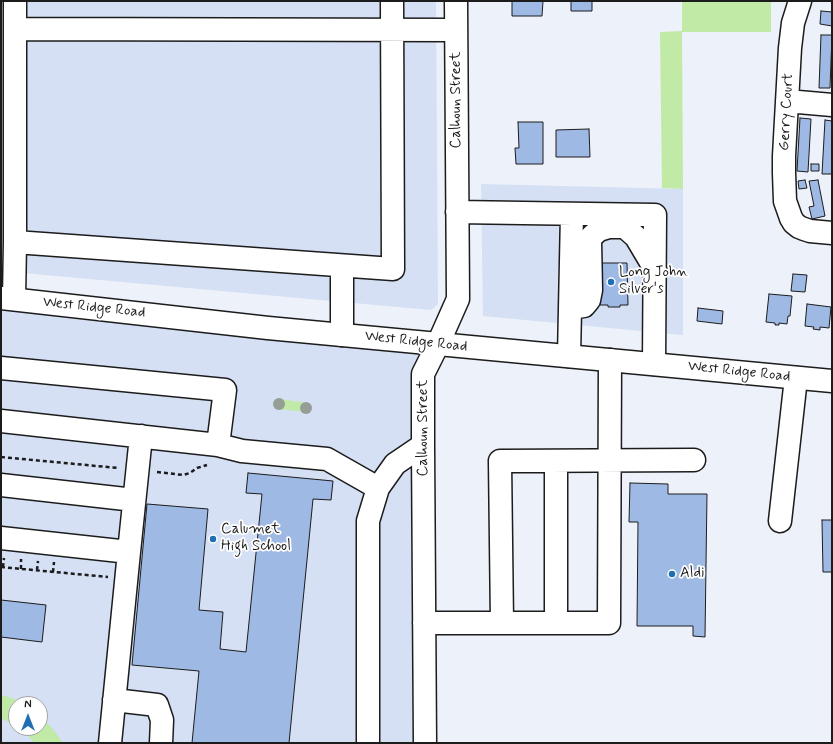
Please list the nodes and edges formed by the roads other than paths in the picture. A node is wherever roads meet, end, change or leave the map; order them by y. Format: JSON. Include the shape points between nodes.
{"nodes":[{"id":1,"x":15,"y":1,"type":"edge"},
{"id":2,"x":392,"y":1,"type":"edge"},
{"id":3,"x":456,"y":1,"type":"edge"},
{"id":4,"x":800,"y":1,"type":"edge"},
{"id":5,"x":15,"y":29,"type":"junction"},
{"id":6,"x":392,"y":29,"type":"junction"},
{"id":7,"x":456,"y":30,"type":"junction"},
{"id":8,"x":8,"y":95,"type":"edge"},
{"id":9,"x":787,"y":101,"type":"junction"},
{"id":10,"x":832,"y":105,"type":"edge"},
{"id":11,"x":458,"y":212,"type":"junction"},
{"id":12,"x":572,"y":214,"type":"junction"},
{"id":13,"x":10,"y":228,"type":"edge"},
{"id":14,"x":832,"y":233,"type":"edge"},
{"id":15,"x":342,"y":266,"type":"junction"},
{"id":16,"x":655,"y":268,"type":"junction"},
{"id":17,"x":7,"y":298,"type":"edge"},
{"id":18,"x":570,"y":308,"type":"junction"},
{"id":19,"x":342,"y":335,"type":"junction"},
{"id":20,"x":438,"y":344,"type":"junction"},
{"id":21,"x":569,"y":356,"type":"junction"},
{"id":22,"x":610,"y":360,"type":"junction"},
{"id":23,"x":654,"y":364,"type":"junction"},
{"id":24,"x":1,"y":368,"type":"edge"},
{"id":25,"x":796,"y":378,"type":"junction"},
{"id":26,"x":832,"y":381,"type":"edge"},
{"id":27,"x":1,"y":421,"type":"edge"},
{"id":28,"x":140,"y":436,"type":"junction"},
{"id":29,"x":423,"y":445,"type":"junction"},
{"id":30,"x":215,"y":455,"type":"junction"},
{"id":31,"x":694,"y":460,"type":"dead end"},
{"id":32,"x":609,"y":461,"type":"junction"},
{"id":33,"x":556,"y":462,"type":"junction"},
{"id":34,"x":1,"y":485,"type":"edge"},
{"id":35,"x":378,"y":488,"type":"junction"},
{"id":36,"x":134,"y":500,"type":"junction"},
{"id":37,"x":780,"y":521,"type":"dead end"},
{"id":38,"x":1,"y":538,"type":"edge"},
{"id":39,"x":129,"y":552,"type":"junction"},
{"id":40,"x":424,"y":624,"type":"junction"},
{"id":41,"x":502,"y":624,"type":"junction"},
{"id":42,"x":556,"y":624,"type":"junction"},
{"id":43,"x":114,"y":700,"type":"junction"},
{"id":44,"x":110,"y":743,"type":"edge"},
{"id":45,"x":161,"y":743,"type":"edge"},
{"id":46,"x":368,"y":743,"type":"edge"},
{"id":47,"x":425,"y":743,"type":"edge"}],
"edges":[{"from":1,"to":5,"type":"street"},
{"from":2,"to":6,"type":"street"},
{"from":3,"to":7,"type":"street","name":"Calhoun Street"},
{"from":4,"to":9,"type":"street","name":"Gerry Court","via":[[790,39]]},
{"from":5,"to":6,"type":"street"},
{"from":5,"to":8,"type":"street"},
{"from":6,"to":7,"type":"street"},
{"from":6,"to":15,"type":"street","via":[[393,269]]},
{"from":7,"to":11,"type":"street","name":"Calhoun Street"},
{"from":8,"to":13,"type":"street"},
{"from":9,"to":10,"type":"street"},
{"from":9,"to":14,"type":"street","name":"Gerry Court","via":[[784,156],[787,207],[794,223],[804,229]]},
{"from":11,"to":12,"type":"street"},
{"from":11,"to":20,"type":"street","name":"Calhoun Street","via":[[458,299]]},
{"from":12,"to":16,"type":"street","via":[[655,215]]},
{"from":12,"to":18,"type":"street"},
{"from":13,"to":15,"type":"street"},
{"from":13,"to":17,"type":"street"},
{"from":15,"to":19,"type":"street"},
{"from":16,"to":18,"type":"street","via":[[628,229],[609,227],[599,230],[590,241],[589,300],[584,306]]},
{"from":16,"to":23,"type":"street"},
{"from":17,"to":19,"type":"street","name":"West Ridge Road"},
{"from":18,"to":21,"type":"street"},
{"from":19,"to":20,"type":"street","name":"West Ridge Road"},
{"from":20,"to":21,"type":"street","name":"West Ridge Road"},
{"from":20,"to":29,"type":"street","name":"Calhoun Street","via":[[423,374]]},
{"from":21,"to":22,"type":"street","name":"West Ridge Road"},
{"from":22,"to":23,"type":"street","name":"West Ridge Road"},
{"from":22,"to":32,"type":"street"},
{"from":23,"to":25,"type":"street","name":"West Ridge Road"},
{"from":24,"to":30,"type":"street","via":[[225,390]]},
{"from":25,"to":26,"type":"street","name":"West Ridge Road"},
{"from":25,"to":37,"type":"street"},
{"from":27,"to":28,"type":"street"},
{"from":28,"to":30,"type":"street"},
{"from":28,"to":36,"type":"street"},
{"from":29,"to":35,"type":"street","via":[[395,464]]},
{"from":29,"to":40,"type":"street","name":"Calhoun Street"},
{"from":30,"to":35,"type":"street","via":[[242,451],[326,459]]},
{"from":31,"to":32,"type":"street"},
{"from":32,"to":33,"type":"street"},
{"from":32,"to":42,"type":"street","via":[[609,624]]},
{"from":33,"to":41,"type":"street","via":[[500,461]]},
{"from":33,"to":42,"type":"street"},
{"from":34,"to":36,"type":"street"},
{"from":35,"to":46,"type":"street","via":[[368,521]]},
{"from":36,"to":39,"type":"street"},
{"from":38,"to":39,"type":"street"},
{"from":39,"to":43,"type":"street"},
{"from":40,"to":41,"type":"street"},
{"from":40,"to":47,"type":"street","name":"Calhoun Street"},
{"from":41,"to":42,"type":"street"},
{"from":43,"to":44,"type":"street"},
{"from":43,"to":45,"type":"street","via":[[157,705],[162,720]]}]}
